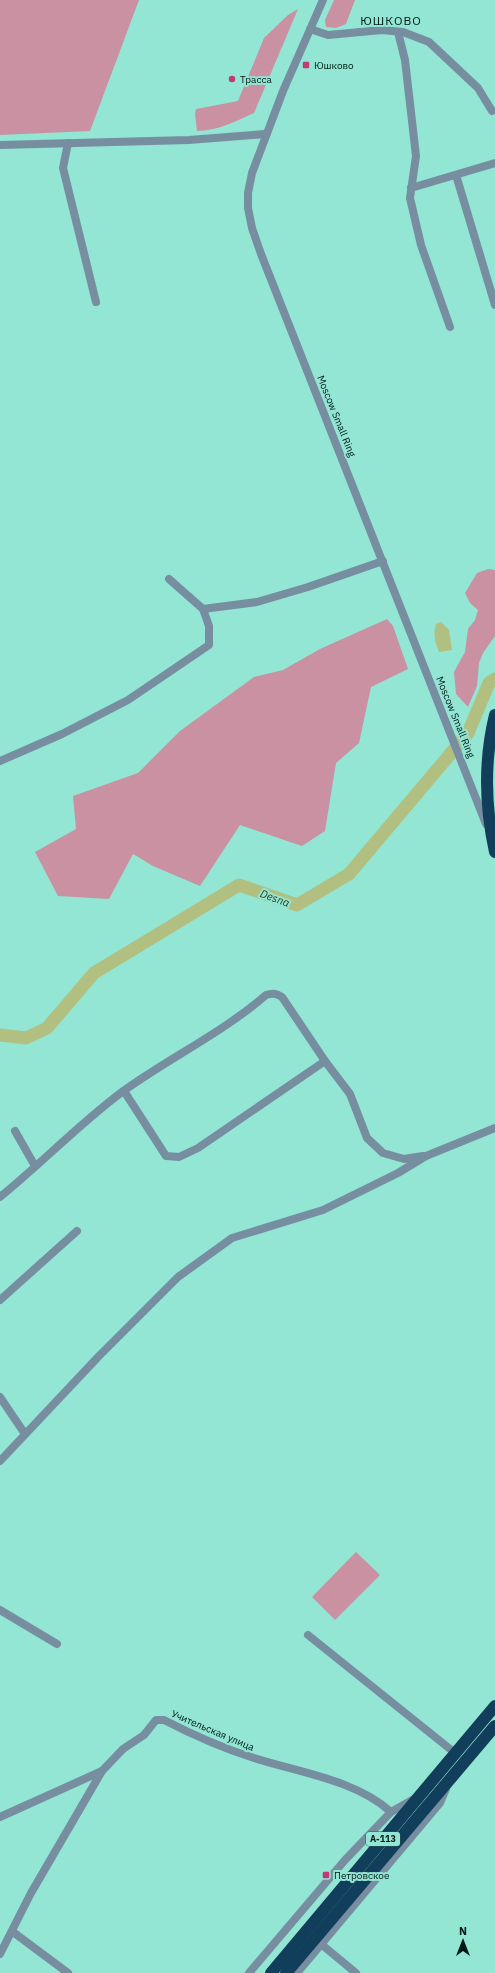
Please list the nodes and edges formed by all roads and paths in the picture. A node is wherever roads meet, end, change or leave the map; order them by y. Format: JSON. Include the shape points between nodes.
{"nodes":[{"id":1,"x":323,"y":0,"type":"edge"},
{"id":2,"x":310,"y":29,"type":"junction"},
{"id":3,"x":398,"y":32,"type":"junction"},
{"id":4,"x":492,"y":111,"type":"dead end"},
{"id":5,"x":265,"y":134,"type":"junction"},
{"id":6,"x":68,"y":143,"type":"junction"},
{"id":7,"x":0,"y":146,"type":"edge"},
{"id":8,"x":495,"y":163,"type":"edge"},
{"id":9,"x":456,"y":175,"type":"junction"},
{"id":10,"x":411,"y":188,"type":"junction"},
{"id":11,"x":96,"y":302,"type":"dead end"},
{"id":12,"x":495,"y":305,"type":"edge"},
{"id":13,"x":450,"y":327,"type":"dead end"},
{"id":14,"x":383,"y":561,"type":"junction"},
{"id":15,"x":170,"y":580,"type":"dead end"},
{"id":16,"x":203,"y":609,"type":"junction"},
{"id":17,"x":495,"y":714,"type":"edge"},
{"id":18,"x":0,"y":761,"type":"edge"},
{"id":19,"x":492,"y":838,"type":"junction"},
{"id":20,"x":495,"y":852,"type":"edge"},
{"id":21,"x":324,"y":1061,"type":"junction"},
{"id":22,"x":124,"y":1091,"type":"junction"},
{"id":23,"x":495,"y":1128,"type":"edge"},
{"id":24,"x":15,"y":1131,"type":"dead end"},
{"id":25,"x":426,"y":1156,"type":"junction"},
{"id":26,"x":35,"y":1166,"type":"junction"},
{"id":27,"x":0,"y":1197,"type":"edge"},
{"id":28,"x":77,"y":1232,"type":"dead end"},
{"id":29,"x":0,"y":1300,"type":"edge"},
{"id":30,"x":0,"y":1397,"type":"edge"},
{"id":31,"x":25,"y":1434,"type":"junction"},
{"id":32,"x":0,"y":1461,"type":"edge"},
{"id":33,"x":0,"y":1610,"type":"edge"},
{"id":34,"x":308,"y":1635,"type":"dead end"},
{"id":35,"x":57,"y":1644,"type":"dead end"},
{"id":36,"x":495,"y":1706,"type":"edge"},
{"id":37,"x":495,"y":1726,"type":"edge"},
{"id":38,"x":455,"y":1753,"type":"junction"},
{"id":39,"x":102,"y":1771,"type":"junction"},
{"id":40,"x":450,"y":1779,"type":"junction"},
{"id":41,"x":418,"y":1797,"type":"junction"},
{"id":42,"x":391,"y":1812,"type":"junction"},
{"id":43,"x":0,"y":1817,"type":"edge"},
{"id":44,"x":13,"y":1932,"type":"junction"},
{"id":45,"x":320,"y":1944,"type":"junction"},
{"id":46,"x":0,"y":1954,"type":"edge"},
{"id":47,"x":68,"y":1973,"type":"edge"},
{"id":48,"x":250,"y":1973,"type":"edge"},
{"id":49,"x":271,"y":1973,"type":"edge"},
{"id":50,"x":286,"y":1973,"type":"edge"},
{"id":51,"x":297,"y":1973,"type":"edge"},
{"id":52,"x":356,"y":1973,"type":"edge"}],
"edges":[{"from":1,"to":2,"type":"street","name":"Moscow Small Ring"},
{"from":2,"to":3,"type":"street","via":[[328,34],[382,30]]},
{"from":2,"to":5,"type":"street","name":"Moscow Small Ring"},
{"from":3,"to":4,"type":"street","via":[[429,42],[478,88]]},
{"from":3,"to":10,"type":"street","via":[[405,60],[416,156]]},
{"from":5,"to":6,"type":"street","via":[[189,140]]},
{"from":5,"to":14,"type":"street","name":"Moscow Small Ring","via":[[248,189],[252,228]]},
{"from":6,"to":7,"type":"street"},
{"from":6,"to":11,"type":"street","via":[[63,168]]},
{"from":8,"to":9,"type":"street"},
{"from":9,"to":10,"type":"street"},
{"from":9,"to":12,"type":"street"},
{"from":10,"to":13,"type":"street","via":[[410,198],[421,245]]},
{"from":14,"to":16,"type":"street","via":[[257,602]]},
{"from":14,"to":19,"type":"street","name":"Moscow Small Ring"},
{"from":15,"to":16,"type":"street"},
{"from":16,"to":18,"type":"street","via":[[209,626],[209,645],[128,700],[62,734]]},
{"from":17,"to":19,"type":"highway","via":[[490,734],[487,769]]},
{"from":19,"to":20,"type":"highway"},
{"from":21,"to":22,"type":"street","via":[[210,1141],[190,1153],[174,1158],[166,1156]]},
{"from":21,"to":22,"type":"street","via":[[282,997],[271,993]]},
{"from":21,"to":25,"type":"street","via":[[350,1094],[367,1138],[383,1153],[404,1159]]},
{"from":22,"to":26,"type":"street","via":[[86,1120]]},
{"from":23,"to":25,"type":"street"},
{"from":24,"to":26,"type":"street"},
{"from":25,"to":31,"type":"street","via":[[398,1173],[323,1210],[232,1238],[178,1278]]},
{"from":26,"to":27,"type":"street"},
{"from":28,"to":29,"type":"street"},
{"from":30,"to":31,"type":"street"},
{"from":31,"to":32,"type":"street"},
{"from":33,"to":35,"type":"street"},
{"from":34,"to":38,"type":"street"},
{"from":36,"to":38,"type":"highway","number":"А-113"},
{"from":37,"to":40,"type":"highway","number":"А-113"},
{"from":38,"to":41,"type":"highway","number":"А-113"},
{"from":39,"to":42,"type":"street","name":"Учительская улица","via":[[123,1749],[144,1735],[156,1720],[164,1720],[227,1749],[358,1790],[381,1802]]},
{"from":39,"to":43,"type":"street"},
{"from":39,"to":44,"type":"street","name":"Учительская улица","via":[[31,1893]]},
{"from":40,"to":45,"type":"street","via":[[440,1803]]},
{"from":40,"to":50,"type":"highway","number":"А-113"},
{"from":41,"to":42,"type":"street"},
{"from":41,"to":49,"type":"highway","number":"А-113"},
{"from":42,"to":48,"type":"street","via":[[345,1860]]},
{"from":44,"to":46,"type":"street","name":"Учительская улица"},
{"from":44,"to":47,"type":"street"},
{"from":45,"to":51,"type":"street"},
{"from":45,"to":52,"type":"street"}]}
